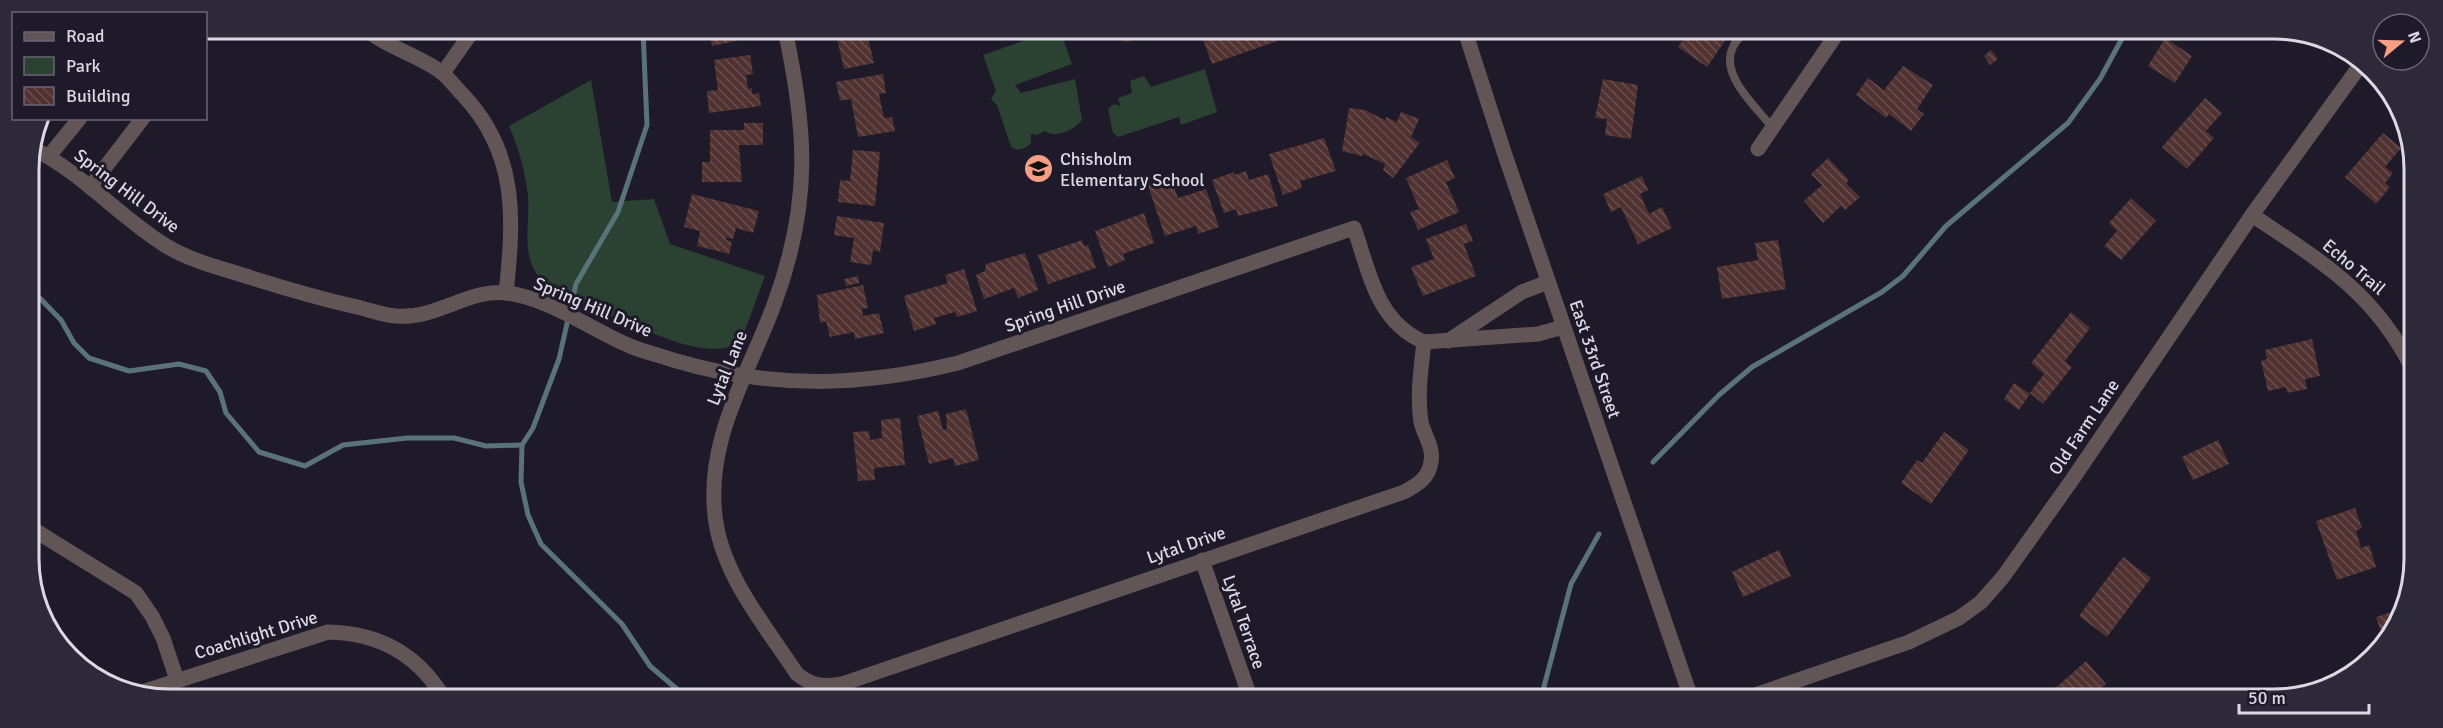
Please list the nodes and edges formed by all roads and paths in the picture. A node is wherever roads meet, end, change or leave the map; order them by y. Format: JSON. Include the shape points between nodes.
{"nodes":[{"id":1,"x":378,"y":39,"type":"edge"},
{"id":2,"x":467,"y":39,"type":"edge"},
{"id":3,"x":787,"y":39,"type":"edge"},
{"id":4,"x":1468,"y":39,"type":"edge"},
{"id":5,"x":1739,"y":39,"type":"edge"},
{"id":6,"x":1833,"y":39,"type":"edge"},
{"id":7,"x":2357,"y":70,"type":"edge"},
{"id":8,"x":443,"y":73,"type":"junction"},
{"id":9,"x":78,"y":120,"type":"edge"},
{"id":10,"x":141,"y":120,"type":"edge"},
{"id":11,"x":1773,"y":129,"type":"junction"},
{"id":12,"x":1758,"y":149,"type":"dead end"},
{"id":13,"x":40,"y":152,"type":"edge"},
{"id":14,"x":49,"y":156,"type":"junction"},
{"id":15,"x":90,"y":187,"type":"junction"},
{"id":16,"x":2252,"y":215,"type":"junction"},
{"id":17,"x":1548,"y":282,"type":"junction"},
{"id":18,"x":506,"y":293,"type":"junction"},
{"id":19,"x":1563,"y":327,"type":"junction"},
{"id":20,"x":1448,"y":341,"type":"junction"},
{"id":21,"x":1424,"y":342,"type":"junction"},
{"id":22,"x":2404,"y":354,"type":"edge"},
{"id":23,"x":744,"y":376,"type":"junction"},
{"id":24,"x":39,"y":533,"type":"edge"},
{"id":25,"x":1202,"y":560,"type":"junction"},
{"id":26,"x":177,"y":680,"type":"junction"},
{"id":27,"x":825,"y":687,"type":"joint"},
{"id":28,"x":153,"y":688,"type":"edge"},
{"id":29,"x":438,"y":689,"type":"edge"},
{"id":30,"x":1247,"y":689,"type":"edge"},
{"id":31,"x":1688,"y":689,"type":"edge"},
{"id":32,"x":1772,"y":689,"type":"edge"}],
"edges":[{"from":1,"to":8,"type":"street"},
{"from":2,"to":8,"type":"street"},
{"from":3,"to":23,"type":"street","name":"Lytal Lane","via":[[802,118],[801,193],[789,260]]},
{"from":4,"to":17,"type":"street","name":"East 33rd Street"},
{"from":5,"to":11,"type":"lane","via":[[1730,60],[1734,78]]},
{"from":6,"to":11,"type":"street"},
{"from":7,"to":16,"type":"street","name":"Old Farm Lane"},
{"from":8,"to":18,"type":"street","via":[[479,112],[499,148],[511,191],[512,246]]},
{"from":9,"to":14,"type":"street"},
{"from":10,"to":15,"type":"street"},
{"from":11,"to":12,"type":"street"},
{"from":13,"to":14,"type":"street","name":"Spring Hill Drive"},
{"from":14,"to":15,"type":"street","name":"Spring Hill Drive"},
{"from":15,"to":18,"type":"street","name":"Spring Hill Drive","via":[[170,249],[316,298],[397,317],[435,312],[478,296]]},
{"from":16,"to":22,"type":"street","name":"Echo Trail","via":[[2362,295]]},
{"from":16,"to":32,"type":"street","name":"Old Farm Lane","via":[[2072,480],[1981,602],[1959,618],[1909,642]]},
{"from":17,"to":19,"type":"street","name":"East 33rd Street"},
{"from":17,"to":20,"type":"street","via":[[1522,292]]},
{"from":18,"to":23,"type":"street","name":"Spring Hill Drive","via":[[543,304],[632,347],[706,370]]},
{"from":19,"to":20,"type":"street","via":[[1538,334]]},
{"from":19,"to":31,"type":"street","name":"East 33rd Street"},
{"from":20,"to":21,"type":"street"},
{"from":21,"to":23,"type":"street","name":"Spring Hill Drive","via":[[1407,334],[1383,308],[1354,228],[969,359],[912,374],[854,382]]},
{"from":21,"to":25,"type":"street","name":"Lytal Drive","via":[[1419,397],[1432,456],[1427,475],[1418,484]]},
{"from":23,"to":27,"type":"street","name":"Lytal Lane","via":[[732,402],[716,465],[715,507],[721,543],[732,573],[797,674]]},
{"from":24,"to":26,"type":"street","via":[[136,594],[163,638]]},
{"from":25,"to":27,"type":"street","name":"Lytal Drive"},
{"from":25,"to":30,"type":"street","name":"Lytal Terrace"},
{"from":26,"to":28,"type":"street","name":"Coachlight Drive"},
{"from":26,"to":29,"type":"street","name":"Coachlight Drive","via":[[328,632],[353,633],[395,648],[430,675]]}]}
